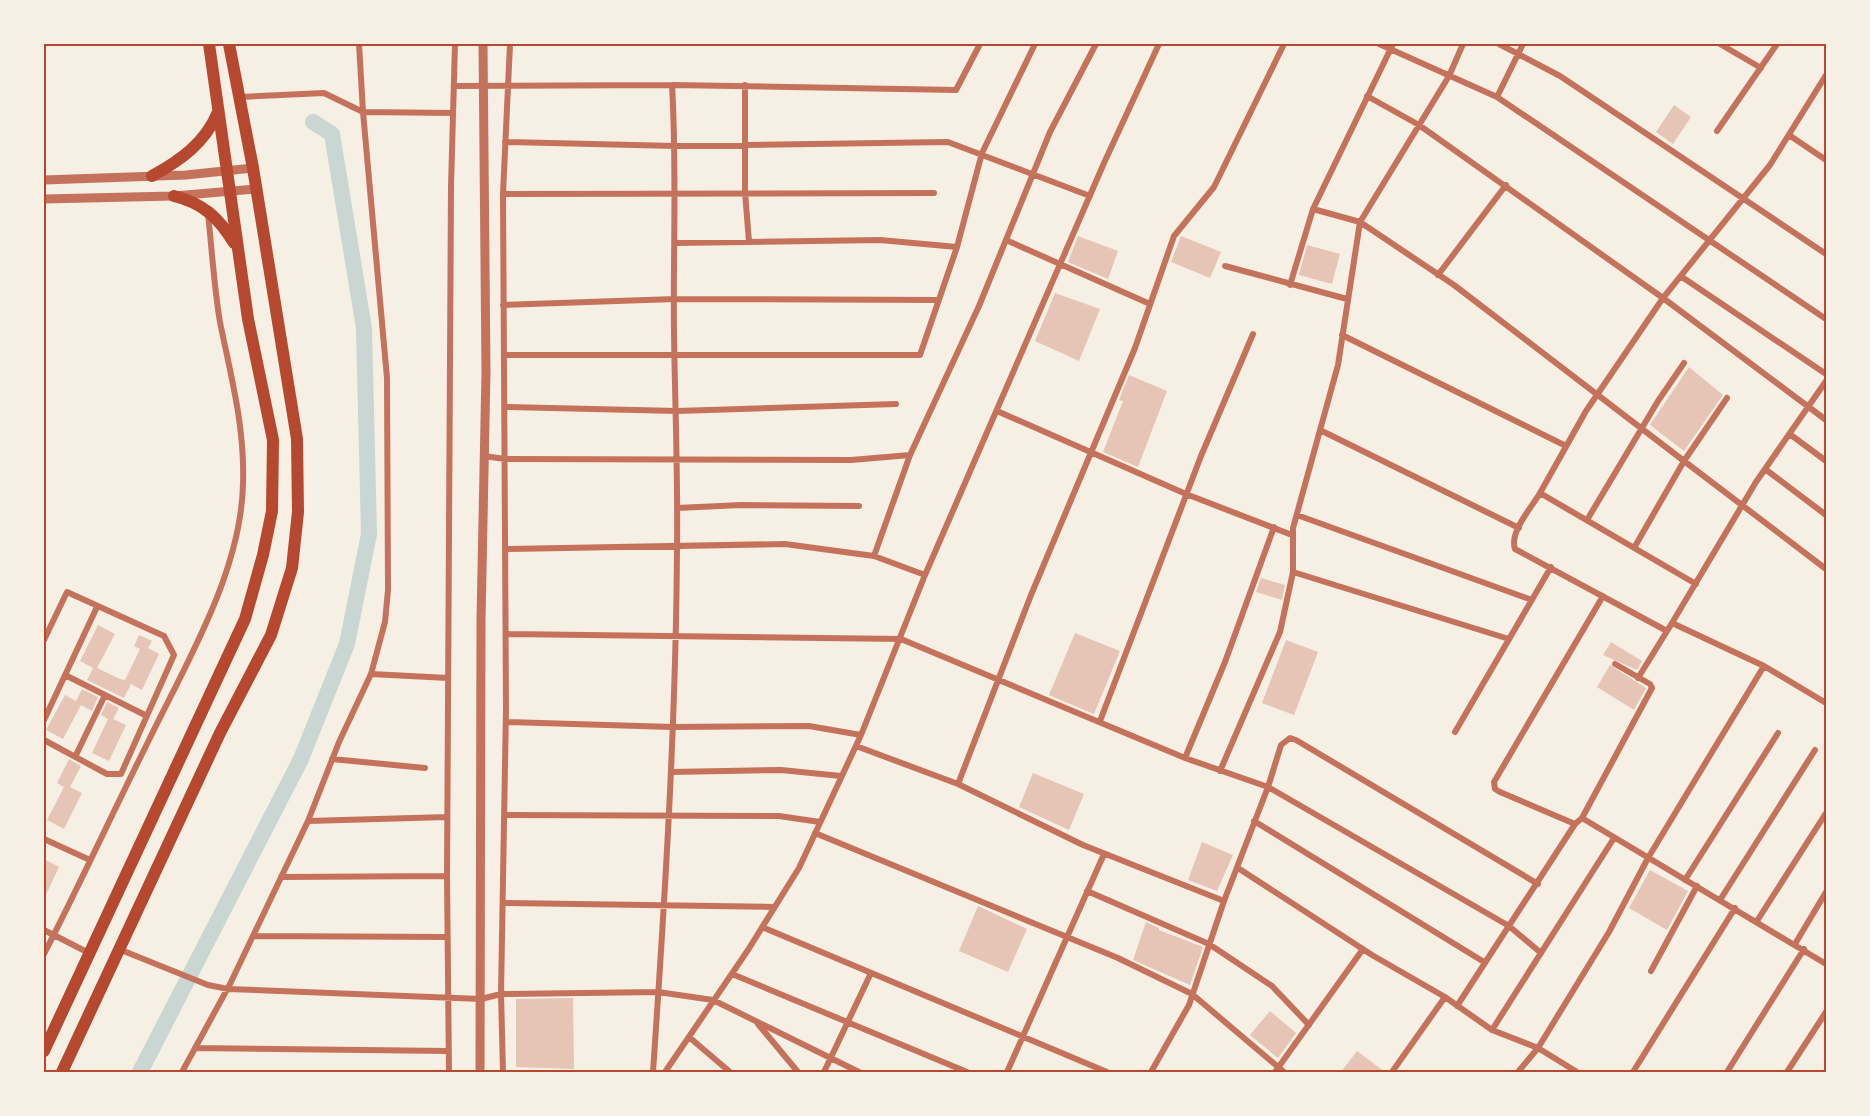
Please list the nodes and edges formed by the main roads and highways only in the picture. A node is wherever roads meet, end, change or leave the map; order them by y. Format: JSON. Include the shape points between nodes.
{"nodes":[{"id":1,"x":209,"y":44,"type":"edge"},
{"id":2,"x":230,"y":44,"type":"edge"},
{"id":3,"x":219,"y":110,"type":"junction"},
{"id":4,"x":152,"y":176,"type":"road end"},
{"id":5,"x":174,"y":196,"type":"road end"},
{"id":6,"x":238,"y":250,"type":"junction"},
{"id":7,"x":44,"y":1051,"type":"edge"},
{"id":8,"x":62,"y":1072,"type":"edge"}],
"edges":[{"from":1,"to":3,"type":"main road"},
{"from":2,"to":8,"type":"main road","via":[[297,439],[298,512],[292,568],[271,635],[220,733]]},
{"from":3,"to":4,"type":"main road","via":[[195,147]]},
{"from":3,"to":6,"type":"main road"},
{"from":5,"to":6,"type":"main road","via":[[208,210]]},
{"from":6,"to":7,"type":"main road","via":[[273,440],[272,511],[263,555],[245,619]]}]}
